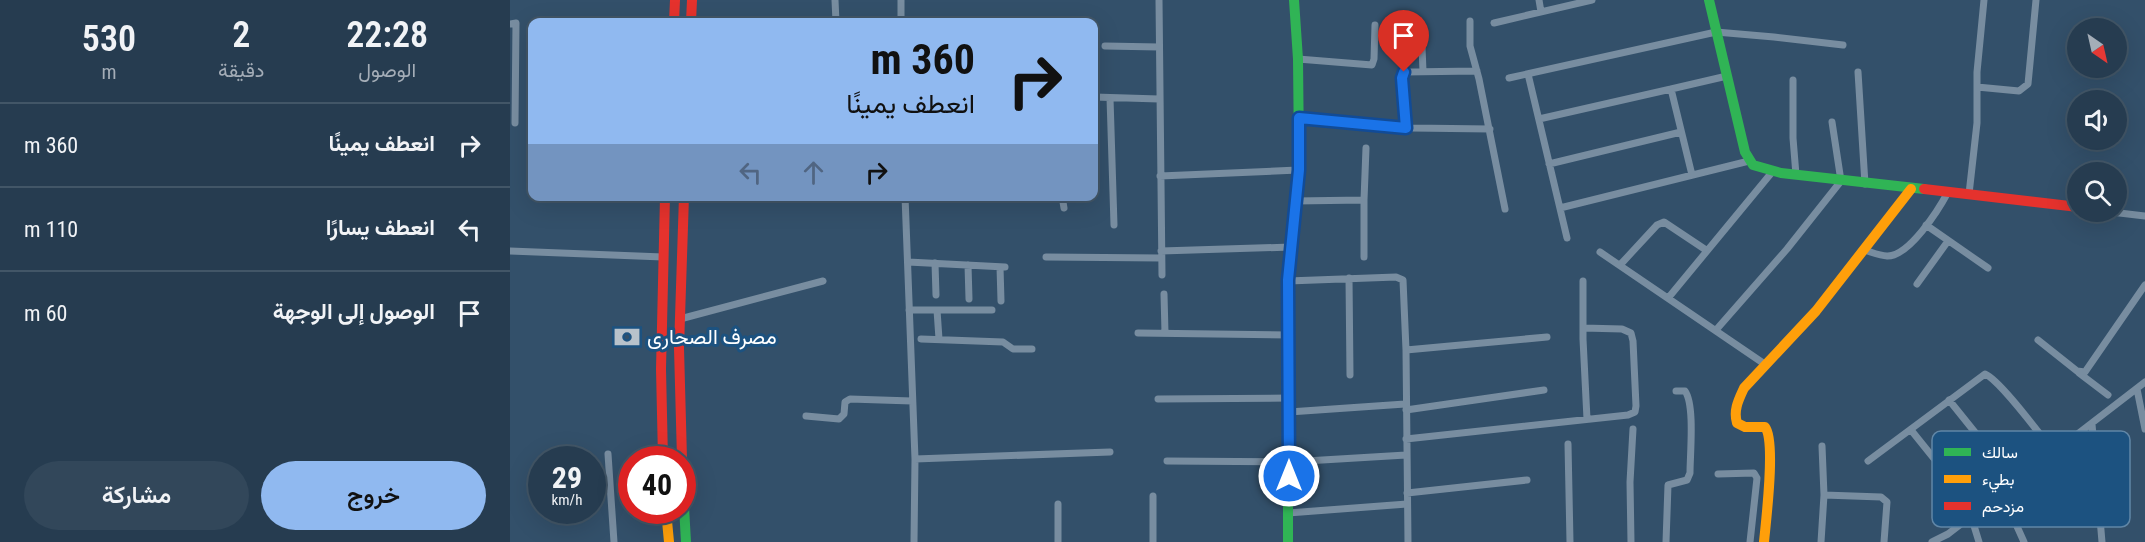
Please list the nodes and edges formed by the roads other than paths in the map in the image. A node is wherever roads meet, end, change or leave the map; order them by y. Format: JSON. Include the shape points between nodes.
{"nodes":[{"id":1,"x":675,"y":0,"type":"edge"},
{"id":2,"x":692,"y":0,"type":"edge"},
{"id":3,"x":835,"y":0,"type":"edge"},
{"id":4,"x":901,"y":0,"type":"edge"},
{"id":5,"x":1159,"y":0,"type":"edge"},
{"id":6,"x":1294,"y":0,"type":"edge"},
{"id":7,"x":1539,"y":0,"type":"edge"},
{"id":8,"x":1592,"y":0,"type":"edge"},
{"id":9,"x":1709,"y":0,"type":"edge"},
{"id":10,"x":1984,"y":0,"type":"edge"},
{"id":11,"x":2036,"y":0,"type":"edge"},
{"id":12,"x":1541,"y":12,"type":"junction"},
{"id":13,"x":674,"y":18,"type":"edge"},
{"id":14,"x":691,"y":18,"type":"edge"},
{"id":15,"x":836,"y":18,"type":"edge"},
{"id":16,"x":901,"y":18,"type":"edge"},
{"id":17,"x":1470,"y":21,"type":"dead end"},
{"id":18,"x":1494,"y":23,"type":"dead end"},
{"id":19,"x":510,"y":24,"type":"edge"},
{"id":20,"x":1421,"y":24,"type":"dead end"},
{"id":21,"x":1375,"y":25,"type":"dead end"},
{"id":22,"x":1716,"y":32,"type":"junction"},
{"id":23,"x":1843,"y":45,"type":"dead end"},
{"id":24,"x":1105,"y":46,"type":"dead end"},
{"id":25,"x":1159,"y":46,"type":"junction"},
{"id":26,"x":1298,"y":59,"type":"junction"},
{"id":27,"x":1423,"y":71,"type":"junction"},
{"id":28,"x":1477,"y":71,"type":"junction"},
{"id":29,"x":1858,"y":72,"type":"dead end"},
{"id":30,"x":1528,"y":74,"type":"junction"},
{"id":31,"x":1727,"y":76,"type":"junction"},
{"id":32,"x":1509,"y":78,"type":"dead end"},
{"id":33,"x":1793,"y":80,"type":"dead end"},
{"id":34,"x":1977,"y":87,"type":"junction"},
{"id":35,"x":1671,"y":89,"type":"junction"},
{"id":36,"x":1098,"y":97,"type":"edge"},
{"id":37,"x":1110,"y":98,"type":"junction"},
{"id":38,"x":1160,"y":99,"type":"junction"},
{"id":39,"x":1299,"y":118,"type":"junction"},
{"id":40,"x":1539,"y":119,"type":"junction"},
{"id":41,"x":1832,"y":122,"type":"dead end"},
{"id":42,"x":515,"y":123,"type":"dead end"},
{"id":43,"x":1406,"y":128,"type":"junction"},
{"id":44,"x":1490,"y":129,"type":"junction"},
{"id":45,"x":1681,"y":132,"type":"junction"},
{"id":46,"x":1366,"y":148,"type":"dead end"},
{"id":47,"x":1749,"y":161,"type":"junction"},
{"id":48,"x":1549,"y":164,"type":"junction"},
{"id":49,"x":1299,"y":170,"type":"junction"},
{"id":50,"x":1773,"y":171,"type":"junction"},
{"id":51,"x":1692,"y":175,"type":"junction"},
{"id":52,"x":1796,"y":175,"type":"junction"},
{"id":53,"x":1160,"y":176,"type":"junction"},
{"id":54,"x":1841,"y":181,"type":"junction"},
{"id":55,"x":1864,"y":184,"type":"junction"},
{"id":56,"x":1911,"y":189,"type":"junction"},
{"id":57,"x":1948,"y":192,"type":"junction"},
{"id":58,"x":1969,"y":194,"type":"junction"},
{"id":59,"x":1364,"y":200,"type":"junction"},
{"id":60,"x":665,"y":201,"type":"edge"},
{"id":61,"x":684,"y":201,"type":"edge"},
{"id":62,"x":905,"y":201,"type":"edge"},
{"id":63,"x":1063,"y":201,"type":"edge"},
{"id":64,"x":1296,"y":201,"type":"junction"},
{"id":65,"x":2067,"y":206,"type":"edge"},
{"id":66,"x":1064,"y":208,"type":"dead end"},
{"id":67,"x":1560,"y":208,"type":"junction"},
{"id":68,"x":1505,"y":209,"type":"dead end"},
{"id":69,"x":2127,"y":214,"type":"edge"},
{"id":70,"x":2145,"y":216,"type":"edge"},
{"id":71,"x":1114,"y":225,"type":"dead end"},
{"id":72,"x":1926,"y":225,"type":"junction"},
{"id":73,"x":1567,"y":238,"type":"dead end"},
{"id":74,"x":1948,"y":241,"type":"junction"},
{"id":75,"x":1291,"y":248,"type":"junction"},
{"id":76,"x":1706,"y":250,"type":"junction"},
{"id":77,"x":1864,"y":250,"type":"junction"},
{"id":78,"x":510,"y":251,"type":"edge"},
{"id":79,"x":1600,"y":252,"type":"dead end"},
{"id":80,"x":1161,"y":255,"type":"junction"},
{"id":81,"x":663,"y":257,"type":"junction"},
{"id":82,"x":1046,"y":257,"type":"dead end"},
{"id":83,"x":1364,"y":257,"type":"dead end"},
{"id":84,"x":908,"y":262,"type":"junction"},
{"id":85,"x":935,"y":263,"type":"junction"},
{"id":86,"x":968,"y":265,"type":"junction"},
{"id":87,"x":1620,"y":265,"type":"junction"},
{"id":88,"x":1988,"y":268,"type":"dead end"},
{"id":89,"x":1162,"y":274,"type":"dead end"},
{"id":90,"x":1349,"y":278,"type":"junction"},
{"id":91,"x":1288,"y":280,"type":"junction"},
{"id":92,"x":823,"y":281,"type":"dead end"},
{"id":93,"x":1582,"y":281,"type":"dead end"},
{"id":94,"x":1917,"y":284,"type":"dead end"},
{"id":95,"x":2145,"y":285,"type":"edge"},
{"id":96,"x":1164,"y":294,"type":"dead end"},
{"id":97,"x":936,"y":295,"type":"dead end"},
{"id":98,"x":1669,"y":297,"type":"junction"},
{"id":99,"x":969,"y":299,"type":"dead end"},
{"id":100,"x":1001,"y":301,"type":"dead end"},
{"id":101,"x":909,"y":310,"type":"junction"},
{"id":102,"x":937,"y":310,"type":"junction"},
{"id":103,"x":992,"y":310,"type":"dead end"},
{"id":104,"x":680,"y":319,"type":"junction"},
{"id":105,"x":1583,"y":328,"type":"junction"},
{"id":106,"x":1716,"y":330,"type":"junction"},
{"id":107,"x":1138,"y":333,"type":"dead end"},
{"id":108,"x":1165,"y":333,"type":"junction"},
{"id":109,"x":1289,"y":335,"type":"junction"},
{"id":110,"x":1547,"y":337,"type":"dead end"},
{"id":111,"x":921,"y":339,"type":"dead end"},
{"id":112,"x":939,"y":339,"type":"junction"},
{"id":113,"x":2038,"y":340,"type":"dead end"},
{"id":114,"x":1032,"y":349,"type":"dead end"},
{"id":115,"x":1406,"y":350,"type":"junction"},
{"id":116,"x":1766,"y":365,"type":"junction"},
{"id":117,"x":2077,"y":371,"type":"junction"},
{"id":118,"x":1350,"y":375,"type":"dead end"},
{"id":119,"x":2145,"y":382,"type":"edge"},
{"id":120,"x":2137,"y":389,"type":"junction"},
{"id":121,"x":1544,"y":390,"type":"dead end"},
{"id":122,"x":1676,"y":391,"type":"dead end"},
{"id":123,"x":2108,"y":395,"type":"dead end"},
{"id":124,"x":1289,"y":398,"type":"junction"},
{"id":125,"x":1158,"y":399,"type":"dead end"},
{"id":126,"x":1949,"y":400,"type":"junction"},
{"id":127,"x":912,"y":401,"type":"junction"},
{"id":128,"x":1406,"y":407,"type":"junction"},
{"id":129,"x":1289,"y":412,"type":"junction"},
{"id":130,"x":806,"y":416,"type":"dead end"},
{"id":131,"x":1587,"y":419,"type":"junction"},
{"id":132,"x":2092,"y":424,"type":"junction"},
{"id":133,"x":1633,"y":429,"type":"dead end"},
{"id":134,"x":2145,"y":429,"type":"edge"},
{"id":135,"x":1911,"y":430,"type":"junction"},
{"id":136,"x":1974,"y":431,"type":"edge"},
{"id":137,"x":2037,"y":431,"type":"edge"},
{"id":138,"x":2082,"y":431,"type":"edge"},
{"id":139,"x":2093,"y":431,"type":"edge"},
{"id":140,"x":1406,"y":439,"type":"junction"},
{"id":141,"x":1568,"y":444,"type":"dead end"},
{"id":142,"x":662,"y":446,"type":"edge"},
{"id":143,"x":681,"y":446,"type":"edge"},
{"id":144,"x":1822,"y":446,"type":"dead end"},
{"id":145,"x":1110,"y":452,"type":"dead end"},
{"id":146,"x":608,"y":454,"type":"dead end"},
{"id":147,"x":1406,"y":455,"type":"junction"},
{"id":148,"x":1932,"y":458,"type":"edge"},
{"id":149,"x":915,"y":459,"type":"junction"},
{"id":150,"x":1167,"y":461,"type":"dead end"},
{"id":151,"x":1868,"y":461,"type":"dead end"},
{"id":152,"x":1290,"y":462,"type":"junction"},
{"id":153,"x":1718,"y":474,"type":"dead end"},
{"id":154,"x":1527,"y":480,"type":"dead end"},
{"id":155,"x":1407,"y":493,"type":"junction"},
{"id":156,"x":1824,"y":495,"type":"junction"},
{"id":157,"x":1153,"y":496,"type":"dead end"},
{"id":158,"x":1058,"y":504,"type":"dead end"},
{"id":159,"x":1407,"y":504,"type":"junction"},
{"id":160,"x":1288,"y":513,"type":"junction"},
{"id":161,"x":667,"y":524,"type":"edge"},
{"id":162,"x":685,"y":524,"type":"edge"},
{"id":163,"x":1957,"y":527,"type":"edge"},
{"id":164,"x":1976,"y":527,"type":"edge"},
{"id":165,"x":2017,"y":527,"type":"edge"},
{"id":166,"x":2101,"y":527,"type":"edge"},
{"id":167,"x":614,"y":542,"type":"edge"},
{"id":168,"x":669,"y":542,"type":"edge"},
{"id":169,"x":686,"y":542,"type":"edge"},
{"id":170,"x":914,"y":542,"type":"edge"},
{"id":171,"x":1059,"y":542,"type":"edge"},
{"id":172,"x":1154,"y":542,"type":"edge"},
{"id":173,"x":1288,"y":542,"type":"edge"},
{"id":174,"x":1408,"y":542,"type":"edge"},
{"id":175,"x":1570,"y":542,"type":"edge"},
{"id":176,"x":1631,"y":542,"type":"edge"},
{"id":177,"x":1666,"y":542,"type":"edge"},
{"id":178,"x":1750,"y":542,"type":"edge"},
{"id":179,"x":1764,"y":542,"type":"edge"},
{"id":180,"x":1821,"y":542,"type":"edge"},
{"id":181,"x":1884,"y":542,"type":"edge"},
{"id":182,"x":1932,"y":542,"type":"edge"},
{"id":183,"x":1979,"y":542,"type":"edge"},
{"id":184,"x":2024,"y":542,"type":"edge"},
{"id":185,"x":2102,"y":542,"type":"edge"}],
"edges":[{"from":1,"to":13,"type":"main road"},
{"from":2,"to":14,"type":"main road"},
{"from":3,"to":15,"type":"street"},
{"from":4,"to":16,"type":"street"},
{"from":5,"to":25,"type":"street"},
{"from":6,"to":26,"type":"main road"},
{"from":7,"to":12,"type":"street"},
{"from":8,"to":12,"type":"street"},
{"from":9,"to":22,"type":"main road"},
{"from":10,"to":34,"type":"street"},
{"from":11,"to":34,"type":"street","via":[[2028,84],[2019,91]]},
{"from":12,"to":18,"type":"street"},
{"from":17,"to":28,"type":"street","via":[[1470,46]]},
{"from":19,"to":42,"type":"street","via":[[516,23]]},
{"from":20,"to":27,"type":"street"},
{"from":21,"to":26,"type":"street","via":[[1372,64]]},
{"from":22,"to":23,"type":"street"},
{"from":22,"to":30,"type":"street"},
{"from":22,"to":31,"type":"main road"},
{"from":24,"to":25,"type":"street"},
{"from":25,"to":38,"type":"street"},
{"from":26,"to":39,"type":"main road"},
{"from":27,"to":28,"type":"street"},
{"from":27,"to":43,"type":"street","via":[[1404,72],[1402,78]]},
{"from":28,"to":44,"type":"street"},
{"from":29,"to":55,"type":"street"},
{"from":30,"to":32,"type":"street"},
{"from":30,"to":40,"type":"street"},
{"from":31,"to":35,"type":"street"},
{"from":31,"to":47,"type":"main road"},
{"from":33,"to":52,"type":"street"},
{"from":34,"to":58,"type":"street"},
{"from":35,"to":40,"type":"street"},
{"from":35,"to":45,"type":"street"},
{"from":36,"to":37,"type":"street"},
{"from":37,"to":38,"type":"street"},
{"from":37,"to":71,"type":"street"},
{"from":38,"to":53,"type":"street"},
{"from":39,"to":43,"type":"street"},
{"from":39,"to":49,"type":"main road"},
{"from":40,"to":48,"type":"street"},
{"from":41,"to":54,"type":"street"},
{"from":43,"to":44,"type":"street"},
{"from":44,"to":68,"type":"street"},
{"from":45,"to":48,"type":"street"},
{"from":45,"to":51,"type":"street"},
{"from":46,"to":59,"type":"street"},
{"from":47,"to":50,"type":"main road"},
{"from":47,"to":51,"type":"street"},
{"from":48,"to":67,"type":"street"},
{"from":49,"to":53,"type":"street"},
{"from":49,"to":64,"type":"main road"},
{"from":50,"to":52,"type":"main road"},
{"from":50,"to":76,"type":"street"},
{"from":51,"to":67,"type":"street"},
{"from":52,"to":54,"type":"main road"},
{"from":53,"to":80,"type":"street"},
{"from":54,"to":55,"type":"main road"},
{"from":54,"to":106,"type":"street"},
{"from":55,"to":56,"type":"main road"},
{"from":56,"to":57,"type":"main road"},
{"from":56,"to":77,"type":"main road"},
{"from":57,"to":58,"type":"main road"},
{"from":57,"to":72,"type":"street"},
{"from":58,"to":65,"type":"main road"},
{"from":59,"to":64,"type":"street"},
{"from":59,"to":83,"type":"street"},
{"from":60,"to":81,"type":"main road"},
{"from":61,"to":104,"type":"main road"},
{"from":62,"to":84,"type":"street"},
{"from":63,"to":66,"type":"street"},
{"from":64,"to":75,"type":"main road"},
{"from":67,"to":73,"type":"street"},
{"from":69,"to":70,"type":"street"},
{"from":72,"to":74,"type":"street"},
{"from":72,"to":77,"type":"street","via":[[1900,253],[1888,256]]},
{"from":74,"to":88,"type":"street"},
{"from":74,"to":94,"type":"street"},
{"from":75,"to":80,"type":"street"},
{"from":75,"to":91,"type":"main road"},
{"from":76,"to":87,"type":"street","via":[[1664,222]]},
{"from":76,"to":98,"type":"street"},
{"from":77,"to":116,"type":"main road","via":[[1816,311]]},
{"from":78,"to":81,"type":"street"},
{"from":79,"to":87,"type":"street"},
{"from":80,"to":82,"type":"street"},
{"from":80,"to":89,"type":"street"},
{"from":81,"to":142,"type":"main road"},
{"from":84,"to":85,"type":"street"},
{"from":84,"to":101,"type":"street"},
{"from":85,"to":86,"type":"street"},
{"from":85,"to":97,"type":"street"},
{"from":86,"to":99,"type":"street"},
{"from":86,"to":100,"type":"street","via":[[1003,267]]},
{"from":87,"to":98,"type":"street"},
{"from":90,"to":91,"type":"street"},
{"from":90,"to":115,"type":"street","via":[[1403,280]]},
{"from":90,"to":118,"type":"street"},
{"from":91,"to":109,"type":"main road"},
{"from":92,"to":104,"type":"street"},
{"from":93,"to":105,"type":"street"},
{"from":95,"to":117,"type":"street","via":[[2088,370]]},
{"from":96,"to":108,"type":"street"},
{"from":98,"to":106,"type":"street"},
{"from":101,"to":102,"type":"street"},
{"from":101,"to":127,"type":"street"},
{"from":102,"to":103,"type":"street"},
{"from":102,"to":112,"type":"street"},
{"from":104,"to":143,"type":"main road"},
{"from":105,"to":131,"type":"street"},
{"from":105,"to":131,"type":"street","via":[[1623,328],[1634,341],[1635,412]]},
{"from":106,"to":116,"type":"street"},
{"from":107,"to":108,"type":"street"},
{"from":108,"to":109,"type":"street"},
{"from":109,"to":124,"type":"main road"},
{"from":110,"to":115,"type":"street"},
{"from":111,"to":112,"type":"street"},
{"from":112,"to":114,"type":"street","via":[[1003,342],[1013,349]]},
{"from":113,"to":117,"type":"street"},
{"from":115,"to":128,"type":"street"},
{"from":116,"to":179,"type":"main road","via":[[1737,401],[1736,421],[1743,427],[1765,427],[1769,432]]},
{"from":117,"to":123,"type":"street"},
{"from":119,"to":120,"type":"street"},
{"from":120,"to":132,"type":"street"},
{"from":120,"to":134,"type":"street"},
{"from":121,"to":128,"type":"street"},
{"from":122,"to":177,"type":"street","via":[[1688,395],[1690,473],[1687,480],[1668,485]]},
{"from":124,"to":125,"type":"street"},
{"from":124,"to":129,"type":"main road"},
{"from":126,"to":135,"type":"street"},
{"from":126,"to":136,"type":"street"},
{"from":126,"to":137,"type":"street","via":[[1982,375],[1988,375]]},
{"from":127,"to":130,"type":"street","via":[[850,399],[838,419]]},
{"from":127,"to":149,"type":"street"},
{"from":128,"to":129,"type":"street"},
{"from":128,"to":140,"type":"street"},
{"from":129,"to":152,"type":"main road"},
{"from":131,"to":140,"type":"street"},
{"from":132,"to":138,"type":"street"},
{"from":132,"to":139,"type":"street"},
{"from":133,"to":176,"type":"street"},
{"from":135,"to":148,"type":"street"},
{"from":135,"to":151,"type":"street"},
{"from":140,"to":147,"type":"street"},
{"from":141,"to":175,"type":"street"},
{"from":144,"to":156,"type":"street"},
{"from":145,"to":149,"type":"street"},
{"from":146,"to":167,"type":"street"},
{"from":147,"to":152,"type":"street"},
{"from":147,"to":155,"type":"street"},
{"from":149,"to":170,"type":"street"},
{"from":150,"to":152,"type":"street"},
{"from":152,"to":160,"type":"main road"},
{"from":153,"to":178,"type":"street","via":[[1749,472],[1757,478]]},
{"from":154,"to":155,"type":"street"},
{"from":155,"to":159,"type":"street"},
{"from":156,"to":180,"type":"street"},
{"from":156,"to":181,"type":"street","via":[[1881,497],[1887,502]]},
{"from":157,"to":172,"type":"street"},
{"from":158,"to":171,"type":"street"},
{"from":159,"to":160,"type":"street"},
{"from":159,"to":174,"type":"street"},
{"from":160,"to":173,"type":"main road"},
{"from":161,"to":168,"type":"main road"},
{"from":162,"to":169,"type":"main road"},
{"from":163,"to":182,"type":"street"},
{"from":164,"to":183,"type":"street"},
{"from":165,"to":184,"type":"street"},
{"from":166,"to":185,"type":"street"}]}
